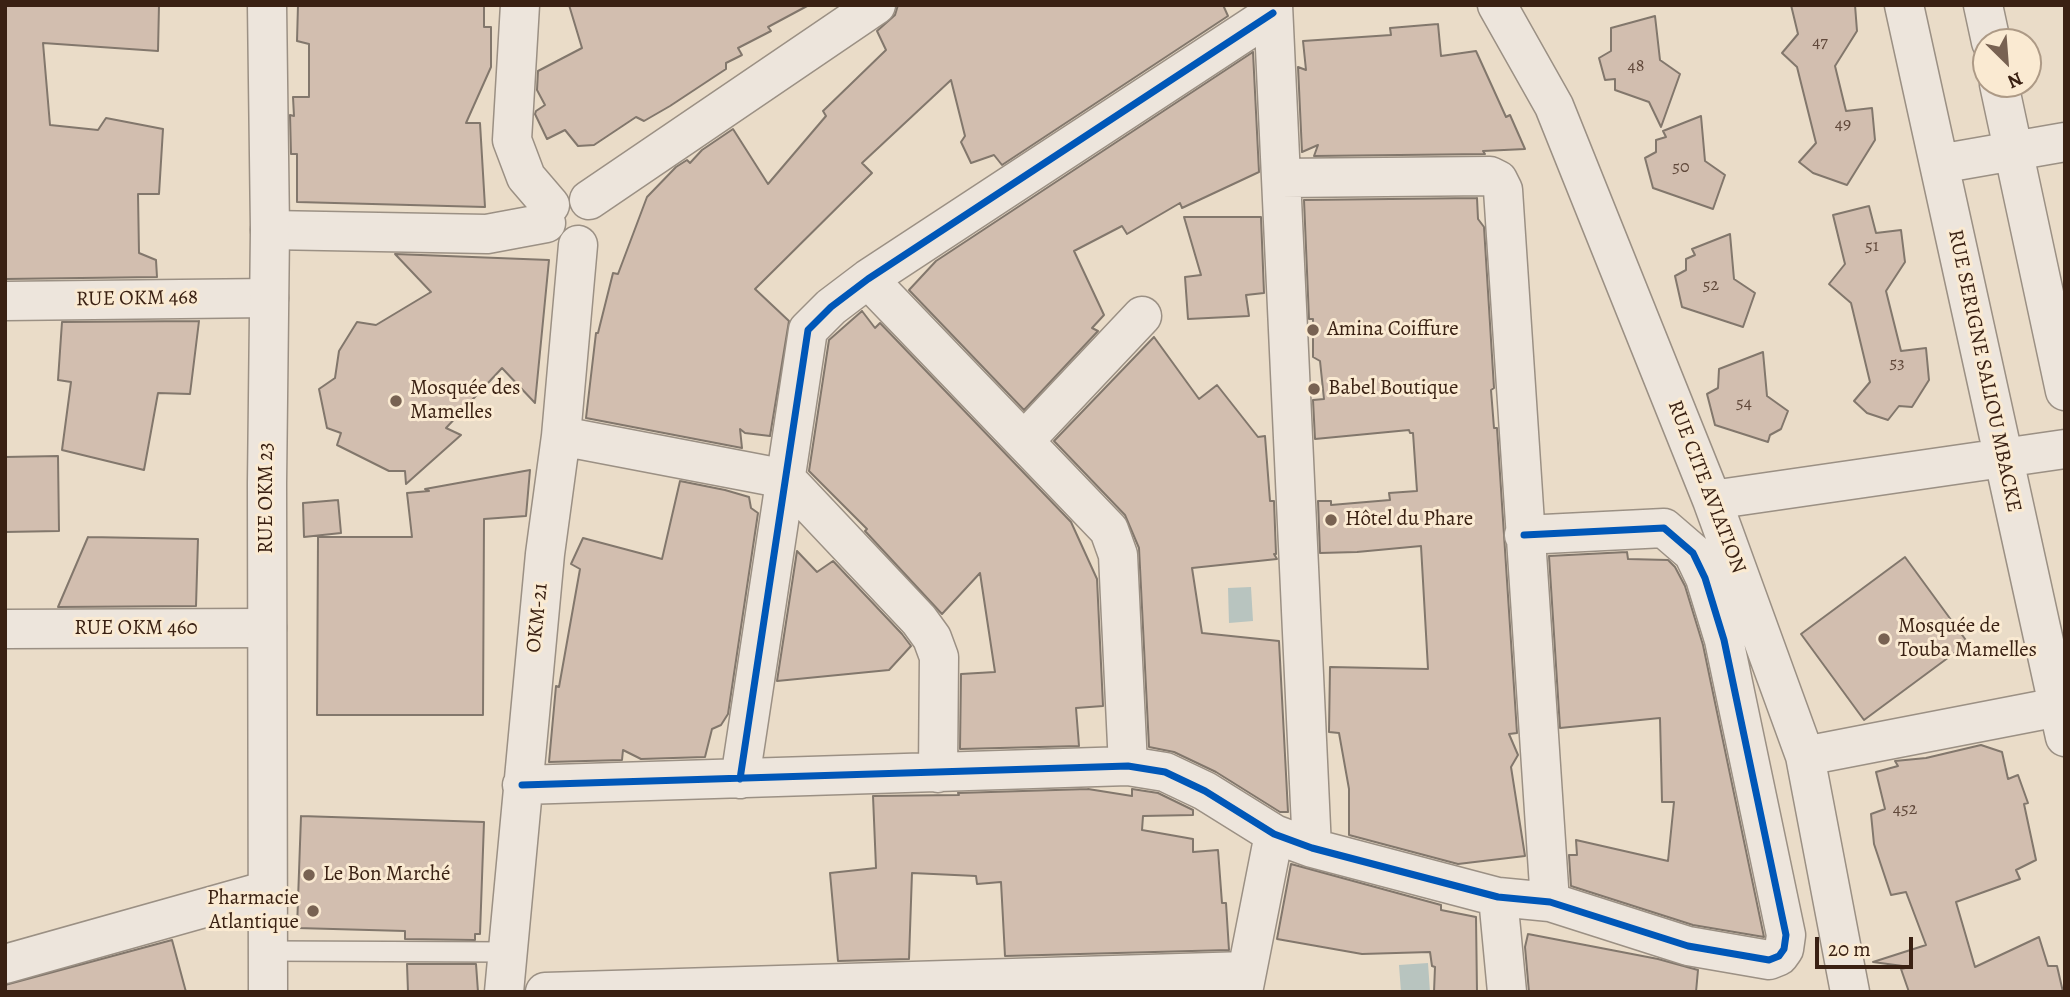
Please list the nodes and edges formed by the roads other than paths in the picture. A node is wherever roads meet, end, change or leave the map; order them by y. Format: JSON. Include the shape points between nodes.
{"nodes":[{"id":1,"x":267,"y":5,"type":"edge"},
{"id":2,"x":520,"y":5,"type":"edge"},
{"id":3,"x":876,"y":5,"type":"edge"},
{"id":4,"x":1497,"y":5,"type":"edge"},
{"id":5,"x":1904,"y":5,"type":"edge"},
{"id":6,"x":1983,"y":5,"type":"edge"},
{"id":7,"x":1273,"y":9,"type":"edge"},
{"id":8,"x":1988,"y":28,"type":"edge"},
{"id":9,"x":2002,"y":98,"type":"edge"},
{"id":10,"x":2065,"y":142,"type":"edge"},
{"id":11,"x":2013,"y":152,"type":"junction"},
{"id":12,"x":1939,"y":164,"type":"junction"},
{"id":13,"x":1281,"y":178,"type":"junction"},
{"id":14,"x":589,"y":200,"type":"junction"},
{"id":15,"x":548,"y":214,"type":"junction"},
{"id":16,"x":270,"y":230,"type":"junction"},
{"id":17,"x":578,"y":245,"type":"junction"},
{"id":18,"x":868,"y":279,"type":"junction"},
{"id":19,"x":269,"y":298,"type":"junction"},
{"id":20,"x":5,"y":301,"type":"edge"},
{"id":21,"x":1142,"y":316,"type":"dead end"},
{"id":22,"x":2065,"y":391,"type":"edge"},
{"id":23,"x":561,"y":436,"type":"junction"},
{"id":24,"x":1024,"y":442,"type":"junction"},
{"id":25,"x":2065,"y":449,"type":"edge"},
{"id":26,"x":2003,"y":457,"type":"junction"},
{"id":27,"x":786,"y":479,"type":"junction"},
{"id":28,"x":1712,"y":500,"type":"junction"},
{"id":29,"x":1524,"y":535,"type":"junction"},
{"id":30,"x":267,"y":628,"type":"junction"},
{"id":31,"x":5,"y":629,"type":"edge"},
{"id":32,"x":2062,"y":722,"type":"edge"},
{"id":33,"x":1805,"y":756,"type":"junction"},
{"id":34,"x":1128,"y":766,"type":"junction"},
{"id":35,"x":937,"y":773,"type":"junction"},
{"id":36,"x":740,"y":779,"type":"junction"},
{"id":37,"x":522,"y":785,"type":"junction"},
{"id":38,"x":1273,"y":834,"type":"junction"},
{"id":39,"x":1312,"y":848,"type":"junction"},
{"id":40,"x":268,"y":890,"type":"junction"},
{"id":41,"x":1498,"y":897,"type":"junction"},
{"id":42,"x":1550,"y":902,"type":"junction"},
{"id":43,"x":268,"y":951,"type":"junction"},
{"id":44,"x":507,"y":952,"type":"junction"},
{"id":45,"x":9,"y":973,"type":"edge"},
{"id":46,"x":1245,"y":981,"type":"edge"},
{"id":47,"x":757,"y":989,"type":"edge"},
{"id":48,"x":268,"y":992,"type":"edge"},
{"id":49,"x":504,"y":992,"type":"edge"},
{"id":50,"x":545,"y":992,"type":"edge"},
{"id":51,"x":1507,"y":992,"type":"edge"},
{"id":52,"x":1850,"y":992,"type":"edge"}],
"edges":[{"from":1,"to":16,"type":"street","name":"RUE OKM 23"},
{"from":2,"to":15,"type":"street","via":[[512,140],[526,177]]},
{"from":3,"to":14,"type":"street"},
{"from":4,"to":28,"type":"street","name":"RUE CITE AVIATION","via":[[1554,106]]},
{"from":5,"to":12,"type":"street","name":"RUE SERIGNE SALIOU MBACKE"},
{"from":6,"to":8,"type":"street"},
{"from":7,"to":13,"type":"street"},
{"from":7,"to":18,"type":"street"},
{"from":9,"to":11,"type":"street"},
{"from":10,"to":11,"type":"street"},
{"from":11,"to":12,"type":"street"},
{"from":11,"to":22,"type":"street"},
{"from":12,"to":26,"type":"street","name":"RUE SERIGNE SALIOU MBACKE"},
{"from":13,"to":29,"type":"street","via":[[1490,176],[1498,180],[1503,190]]},
{"from":13,"to":39,"type":"street"},
{"from":14,"to":15,"type":"street","via":[[573,193],[565,195]]},
{"from":14,"to":17,"type":"street","via":[[598,222],[592,237]]},
{"from":15,"to":16,"type":"street","via":[[487,234]]},
{"from":15,"to":17,"type":"street","via":[[548,231],[560,244]]},
{"from":16,"to":19,"type":"street","name":"RUE OKM 23"},
{"from":17,"to":23,"type":"street","name":"OKM-21"},
{"from":18,"to":24,"type":"street"},
{"from":18,"to":27,"type":"street","via":[[808,330]]},
{"from":19,"to":20,"type":"street","name":"RUE OKM 468"},
{"from":19,"to":30,"type":"street","name":"RUE OKM 23"},
{"from":21,"to":24,"type":"street"},
{"from":23,"to":27,"type":"street"},
{"from":23,"to":37,"type":"street","name":"OKM-21"},
{"from":24,"to":34,"type":"street","via":[[1109,530],[1118,555]]},
{"from":25,"to":26,"type":"street"},
{"from":26,"to":28,"type":"street"},
{"from":26,"to":32,"type":"street","name":"RUE SERIGNE SALIOU MBACKE"},
{"from":27,"to":35,"type":"street","via":[[932,638],[939,657]]},
{"from":27,"to":36,"type":"street"},
{"from":28,"to":33,"type":"street","name":"RUE CITE AVIATION"},
{"from":29,"to":42,"type":"street"},
{"from":29,"to":42,"type":"street","via":[[1664,528],[1693,553],[1724,640],[1786,935],[1784,949],[1769,960],[1688,946]]},
{"from":30,"to":31,"type":"street","name":"RUE OKM 460"},
{"from":30,"to":40,"type":"street","name":"RUE OKM 23"},
{"from":32,"to":33,"type":"street"},
{"from":33,"to":52,"type":"street","name":"RUE CITE AVIATION"},
{"from":34,"to":35,"type":"street"},
{"from":34,"to":38,"type":"street","via":[[1165,772]]},
{"from":35,"to":36,"type":"street"},
{"from":36,"to":37,"type":"street"},
{"from":37,"to":44,"type":"street","name":"OKM-21"},
{"from":38,"to":39,"type":"street"},
{"from":38,"to":46,"type":"street"},
{"from":39,"to":41,"type":"street"},
{"from":40,"to":43,"type":"street","name":"RUE OKM 23"},
{"from":40,"to":45,"type":"street"},
{"from":41,"to":42,"type":"street"},
{"from":41,"to":51,"type":"street"},
{"from":43,"to":44,"type":"lane"},
{"from":43,"to":48,"type":"street","name":"RUE OKM 23"},
{"from":44,"to":49,"type":"street","name":"OKM-21"},
{"from":46,"to":47,"type":"street"},
{"from":47,"to":50,"type":"street"}]}
